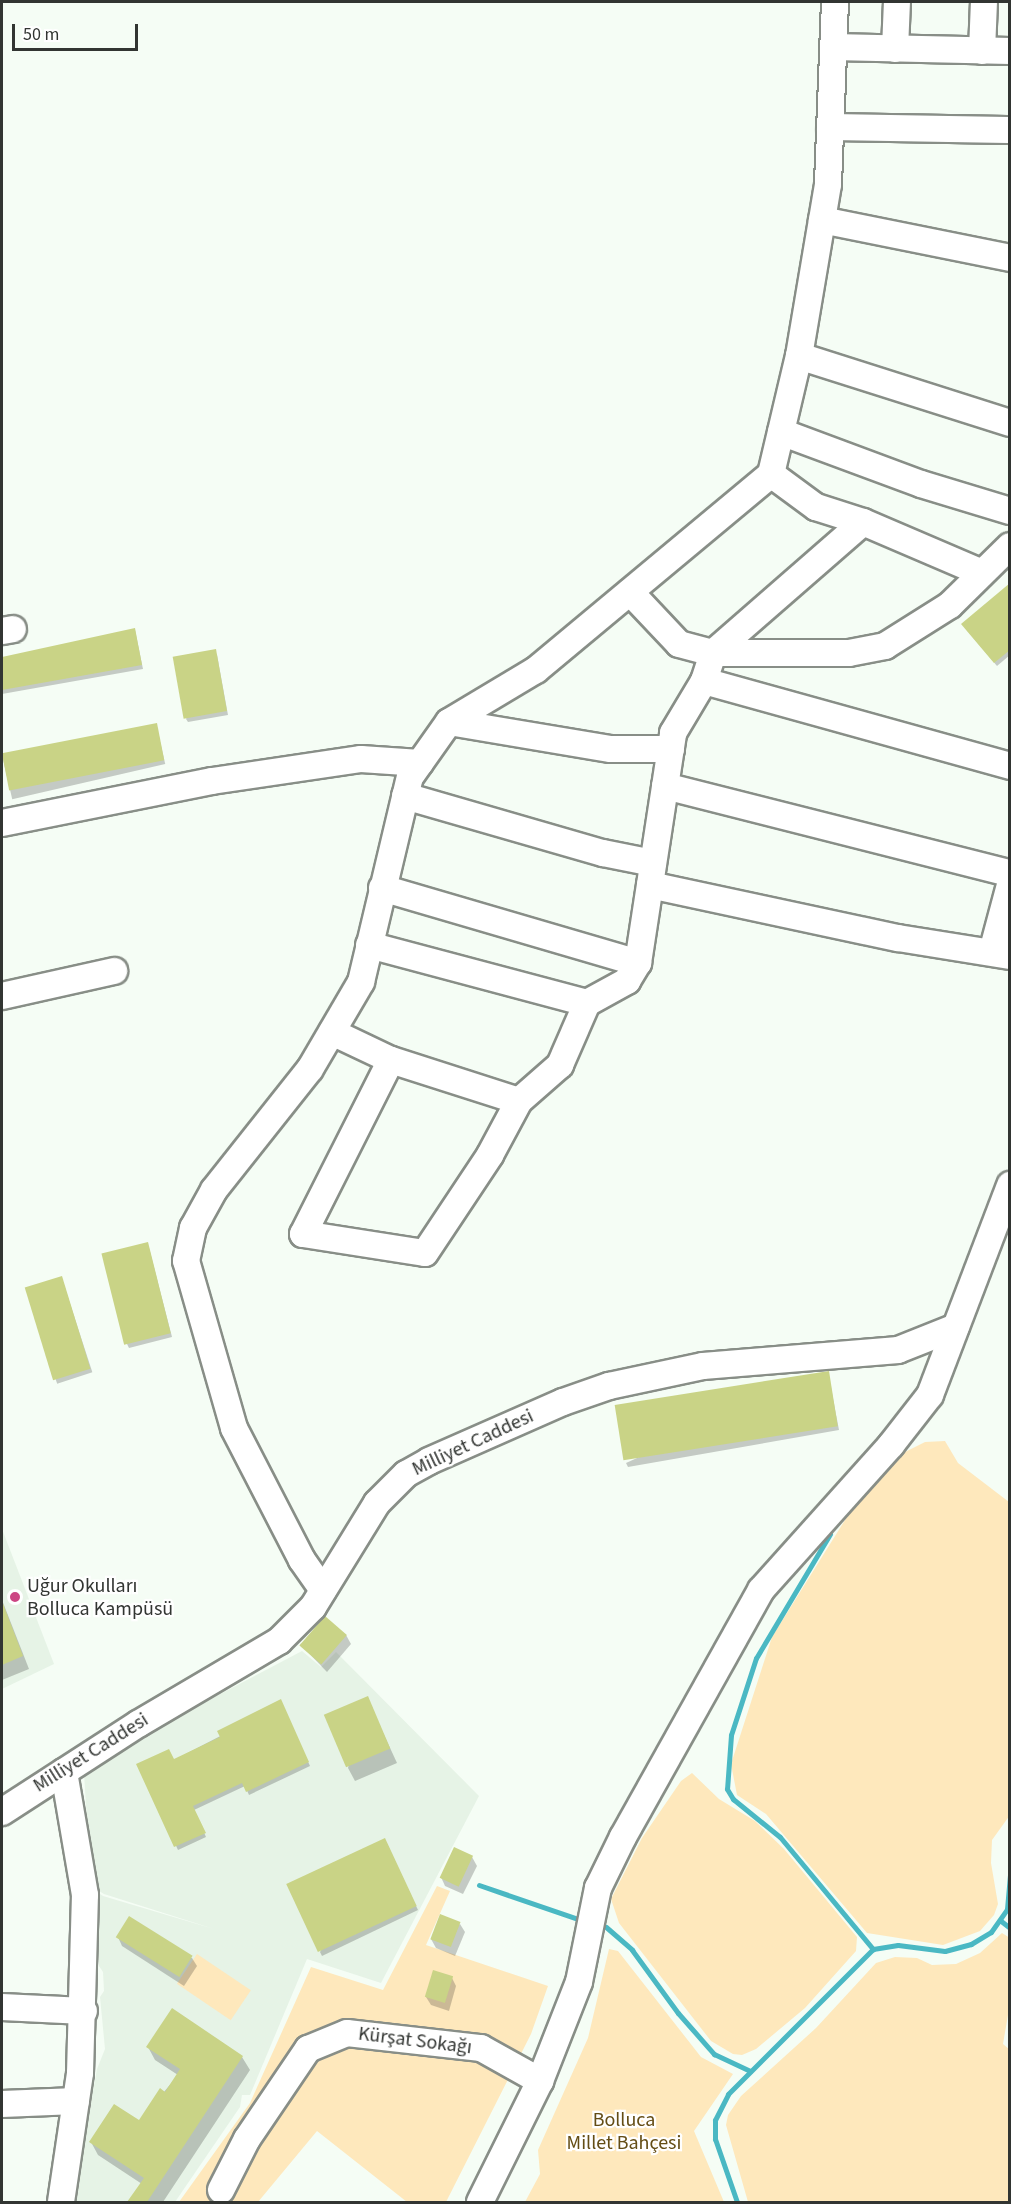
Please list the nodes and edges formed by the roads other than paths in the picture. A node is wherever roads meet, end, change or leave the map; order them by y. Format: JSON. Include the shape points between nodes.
{"nodes":[{"id":1,"x":835,"y":2,"type":"edge"},
{"id":2,"x":897,"y":2,"type":"edge"},
{"id":3,"x":984,"y":2,"type":"edge"},
{"id":4,"x":833,"y":47,"type":"junction"},
{"id":5,"x":895,"y":49,"type":"junction"},
{"id":6,"x":982,"y":51,"type":"junction"},
{"id":7,"x":1010,"y":51,"type":"edge"},
{"id":8,"x":830,"y":127,"type":"junction"},
{"id":9,"x":1010,"y":130,"type":"edge"},
{"id":10,"x":822,"y":220,"type":"junction"},
{"id":11,"x":1010,"y":258,"type":"edge"},
{"id":12,"x":799,"y":356,"type":"junction"},
{"id":13,"x":1010,"y":423,"type":"edge"},
{"id":14,"x":781,"y":432,"type":"junction"},
{"id":15,"x":771,"y":474,"type":"junction"},
{"id":16,"x":1010,"y":511,"type":"edge"},
{"id":17,"x":863,"y":522,"type":"junction"},
{"id":18,"x":1010,"y":546,"type":"edge"},
{"id":19,"x":982,"y":573,"type":"junction"},
{"id":20,"x":630,"y":592,"type":"junction"},
{"id":21,"x":713,"y":653,"type":"junction"},
{"id":22,"x":704,"y":681,"type":"junction"},
{"id":23,"x":449,"y":722,"type":"junction"},
{"id":24,"x":671,"y":749,"type":"junction"},
{"id":25,"x":420,"y":763,"type":"junction"},
{"id":26,"x":1010,"y":766,"type":"edge"},
{"id":27,"x":665,"y":786,"type":"junction"},
{"id":28,"x":405,"y":796,"type":"junction"},
{"id":29,"x":2,"y":823,"type":"edge"},
{"id":30,"x":1010,"y":873,"type":"edge"},
{"id":31,"x":651,"y":874,"type":"junction"},
{"id":32,"x":1010,"y":885,"type":"edge"},
{"id":33,"x":382,"y":888,"type":"junction"},
{"id":34,"x":369,"y":945,"type":"junction"},
{"id":35,"x":1001,"y":954,"type":"edge"},
{"id":36,"x":638,"y":963,"type":"junction"},
{"id":37,"x":114,"y":971,"type":"dead end"},
{"id":38,"x":2,"y":996,"type":"edge"},
{"id":39,"x":587,"y":1003,"type":"junction"},
{"id":40,"x":332,"y":1032,"type":"junction"},
{"id":41,"x":391,"y":1060,"type":"junction"},
{"id":42,"x":519,"y":1101,"type":"junction"},
{"id":43,"x":1010,"y":1185,"type":"edge"},
{"id":44,"x":956,"y":1327,"type":"junction"},
{"id":45,"x":323,"y":1590,"type":"junction"},
{"id":46,"x":64,"y":1772,"type":"junction"},
{"id":47,"x":2,"y":1812,"type":"edge"},
{"id":48,"x":2,"y":2007,"type":"edge"},
{"id":49,"x":84,"y":2011,"type":"junction"},
{"id":50,"x":540,"y":2081,"type":"junction"},
{"id":51,"x":76,"y":2101,"type":"junction"},
{"id":52,"x":2,"y":2104,"type":"edge"},
{"id":53,"x":221,"y":2190,"type":"dead end"},
{"id":54,"x":61,"y":2202,"type":"edge"},
{"id":55,"x":480,"y":2202,"type":"edge"}],
"edges":[{"from":1,"to":4,"type":"street"},
{"from":2,"to":5,"type":"street"},
{"from":3,"to":6,"type":"street"},
{"from":4,"to":5,"type":"street"},
{"from":4,"to":8,"type":"street"},
{"from":5,"to":6,"type":"street"},
{"from":6,"to":7,"type":"street"},
{"from":8,"to":9,"type":"street"},
{"from":8,"to":10,"type":"street"},
{"from":10,"to":11,"type":"street"},
{"from":10,"to":12,"type":"street"},
{"from":12,"to":13,"type":"street"},
{"from":12,"to":14,"type":"street"},
{"from":14,"to":15,"type":"street"},
{"from":14,"to":16,"type":"street","via":[[921,484]]},
{"from":15,"to":17,"type":"street","via":[[816,507]]},
{"from":15,"to":20,"type":"street"},
{"from":17,"to":19,"type":"street"},
{"from":17,"to":21,"type":"street"},
{"from":18,"to":19,"type":"street"},
{"from":19,"to":21,"type":"street","via":[[950,605],[885,646],[849,653]]},
{"from":20,"to":21,"type":"street","via":[[679,644]]},
{"from":20,"to":23,"type":"street","via":[[536,670]]},
{"from":21,"to":22,"type":"street"},
{"from":22,"to":24,"type":"street","via":[[674,733]]},
{"from":22,"to":26,"type":"street"},
{"from":23,"to":24,"type":"street","via":[[611,749]]},
{"from":23,"to":25,"type":"street"},
{"from":24,"to":27,"type":"street"},
{"from":25,"to":28,"type":"street","via":[[410,777]]},
{"from":25,"to":29,"type":"street","via":[[362,759],[212,781]]},
{"from":27,"to":30,"type":"street"},
{"from":27,"to":31,"type":"street"},
{"from":28,"to":31,"type":"street","via":[[603,853]]},
{"from":28,"to":33,"type":"street"},
{"from":31,"to":35,"type":"street","via":[[898,938]]},
{"from":31,"to":36,"type":"street"},
{"from":32,"to":35,"type":"street"},
{"from":33,"to":34,"type":"street"},
{"from":33,"to":36,"type":"street"},
{"from":34,"to":39,"type":"street"},
{"from":34,"to":40,"type":"street","via":[[361,982]]},
{"from":36,"to":39,"type":"street","via":[[627,981]]},
{"from":37,"to":38,"type":"street"},
{"from":39,"to":42,"type":"street","via":[[560,1065]]},
{"from":40,"to":41,"type":"street"},
{"from":40,"to":45,"type":"street","via":[[310,1069],[214,1190],[193,1228],[186,1261],[234,1428],[302,1560]]},
{"from":41,"to":42,"type":"street"},
{"from":41,"to":42,"type":"street","via":[[303,1234],[425,1252],[490,1155]]},
{"from":43,"to":44,"type":"street"},
{"from":44,"to":45,"type":"street","name":"Milliyet Caddesi","via":[[898,1350],[703,1366],[609,1386],[563,1402],[406,1474],[377,1503]]},
{"from":44,"to":50,"type":"street","via":[[930,1395],[891,1445],[761,1590],[623,1837],[598,1888],[579,1982]]},
{"from":45,"to":46,"type":"street","name":"Milliyet Caddesi","via":[[300,1624],[279,1641]]},
{"from":46,"to":47,"type":"street","name":"Milliyet Caddesi"},
{"from":46,"to":49,"type":"street","via":[[85,1894]]},
{"from":48,"to":49,"type":"street"},
{"from":49,"to":51,"type":"street"},
{"from":50,"to":53,"type":"street","name":"Kürşat Sokağı","via":[[481,2048],[347,2033],[308,2049],[247,2139]]},
{"from":50,"to":55,"type":"street"},
{"from":51,"to":52,"type":"street"},
{"from":51,"to":54,"type":"street"}]}
